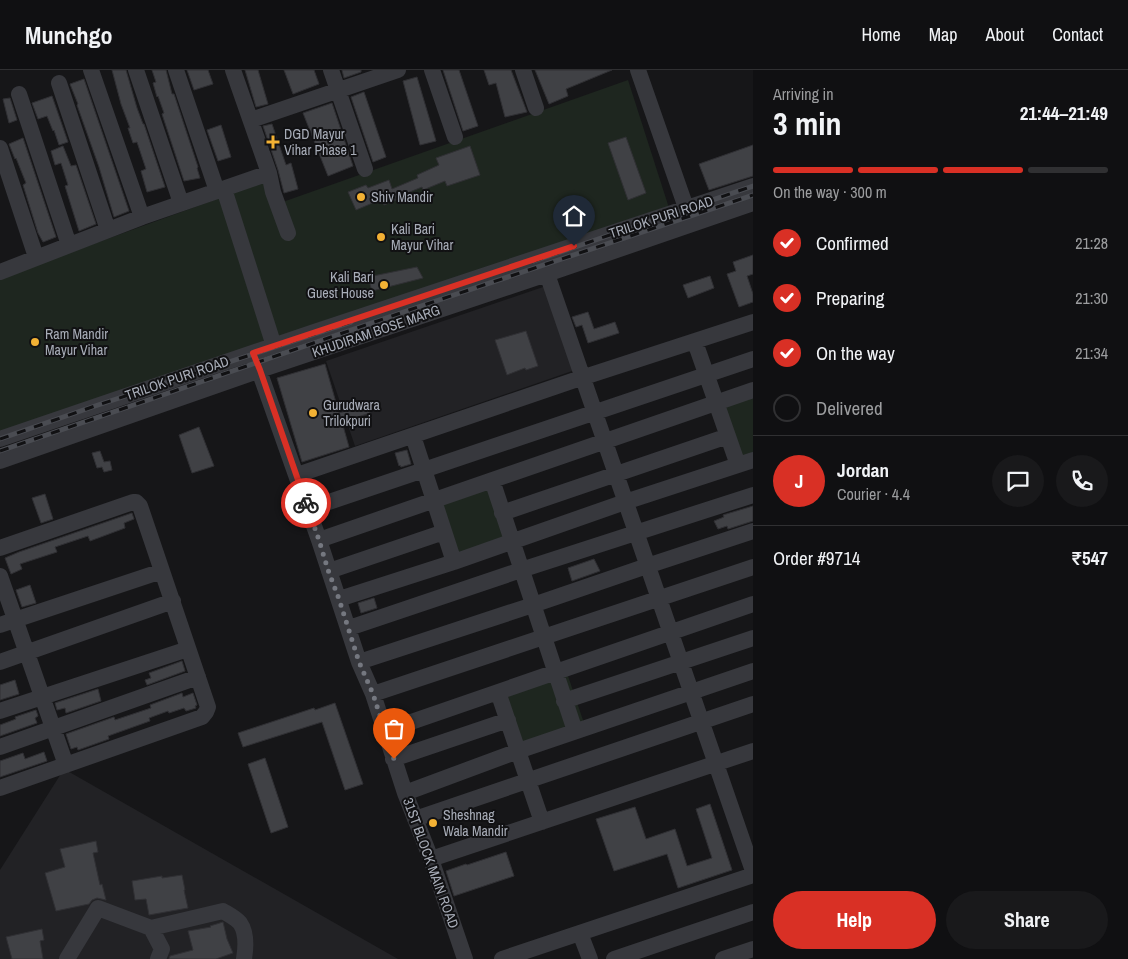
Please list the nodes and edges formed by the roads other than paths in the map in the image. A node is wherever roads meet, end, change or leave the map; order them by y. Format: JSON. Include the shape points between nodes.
{"nodes":[{"id":1,"x":91,"y":70,"type":"edge"},
{"id":2,"x":136,"y":70,"type":"edge"},
{"id":3,"x":176,"y":70,"type":"edge"},
{"id":4,"x":233,"y":70,"type":"edge"},
{"id":5,"x":330,"y":70,"type":"edge"},
{"id":6,"x":398,"y":70,"type":"edge"},
{"id":7,"x":432,"y":70,"type":"edge"},
{"id":8,"x":523,"y":70,"type":"edge"},
{"id":9,"x":638,"y":70,"type":"edge"},
{"id":10,"x":59,"y":83,"type":"dead end"},
{"id":11,"x":338,"y":90,"type":"junction"},
{"id":12,"x":19,"y":94,"type":"dead end"},
{"id":13,"x":536,"y":108,"type":"dead end"},
{"id":14,"x":251,"y":120,"type":"junction"},
{"id":15,"x":455,"y":137,"type":"dead end"},
{"id":16,"x":0,"y":148,"type":"edge"},
{"id":17,"x":365,"y":169,"type":"dead end"},
{"id":18,"x":269,"y":173,"type":"junction"},
{"id":19,"x":753,"y":186,"type":"edge"},
{"id":20,"x":221,"y":190,"type":"junction"},
{"id":21,"x":181,"y":203,"type":"junction"},
{"id":22,"x":753,"y":203,"type":"edge"},
{"id":23,"x":142,"y":216,"type":"junction"},
{"id":24,"x":689,"y":216,"type":"junction"},
{"id":25,"x":108,"y":230,"type":"junction"},
{"id":26,"x":288,"y":233,"type":"dead end"},
{"id":27,"x":68,"y":244,"type":"junction"},
{"id":28,"x":36,"y":257,"type":"junction"},
{"id":29,"x":0,"y":272,"type":"edge"},
{"id":30,"x":547,"y":274,"type":"junction"},
{"id":31,"x":753,"y":322,"type":"edge"},
{"id":32,"x":695,"y":342,"type":"junction"},
{"id":33,"x":274,"y":346,"type":"junction"},
{"id":34,"x":253,"y":353,"type":"junction"},
{"id":35,"x":753,"y":359,"type":"edge"},
{"id":36,"x":260,"y":370,"type":"junction"},
{"id":37,"x":707,"y":374,"type":"junction"},
{"id":38,"x":582,"y":378,"type":"junction"},
{"id":39,"x":753,"y":390,"type":"edge"},
{"id":40,"x":717,"y":403,"type":"junction"},
{"id":41,"x":595,"y":411,"type":"junction"},
{"id":42,"x":413,"y":436,"type":"junction"},
{"id":43,"x":728,"y":436,"type":"junction"},
{"id":44,"x":0,"y":439,"type":"edge"},
{"id":45,"x":605,"y":440,"type":"junction"},
{"id":46,"x":0,"y":461,"type":"edge"},
{"id":47,"x":745,"y":462,"type":"edge"},
{"id":48,"x":424,"y":470,"type":"junction"},
{"id":49,"x":297,"y":475,"type":"junction"},
{"id":50,"x":616,"y":475,"type":"junction"},
{"id":51,"x":492,"y":480,"type":"junction"},
{"id":52,"x":753,"y":494,"type":"edge"},
{"id":53,"x":434,"y":500,"type":"junction"},
{"id":54,"x":626,"y":502,"type":"junction"},
{"id":55,"x":308,"y":509,"type":"junction"},
{"id":56,"x":502,"y":513,"type":"junction"},
{"id":57,"x":753,"y":531,"type":"edge"},
{"id":58,"x":444,"y":532,"type":"junction"},
{"id":59,"x":636,"y":533,"type":"junction"},
{"id":60,"x":319,"y":540,"type":"junction"},
{"id":61,"x":512,"y":542,"type":"junction"},
{"id":62,"x":0,"y":548,"type":"edge"},
{"id":63,"x":454,"y":562,"type":"junction"},
{"id":64,"x":647,"y":566,"type":"junction"},
{"id":65,"x":753,"y":567,"type":"edge"},
{"id":66,"x":328,"y":570,"type":"junction"},
{"id":67,"x":521,"y":570,"type":"junction"},
{"id":68,"x":162,"y":571,"type":"junction"},
{"id":69,"x":0,"y":578,"type":"edge"},
{"id":70,"x":339,"y":599,"type":"junction"},
{"id":71,"x":660,"y":599,"type":"junction"},
{"id":72,"x":173,"y":601,"type":"junction"},
{"id":73,"x":753,"y":604,"type":"edge"},
{"id":74,"x":533,"y":605,"type":"junction"},
{"id":75,"x":7,"y":623,"type":"edge"},
{"id":76,"x":349,"y":628,"type":"junction"},
{"id":77,"x":670,"y":632,"type":"junction"},
{"id":78,"x":544,"y":638,"type":"junction"},
{"id":79,"x":753,"y":638,"type":"edge"},
{"id":80,"x":188,"y":648,"type":"junction"},
{"id":81,"x":26,"y":652,"type":"junction"},
{"id":82,"x":0,"y":662,"type":"edge"},
{"id":83,"x":359,"y":662,"type":"junction"},
{"id":84,"x":681,"y":662,"type":"junction"},
{"id":85,"x":753,"y":671,"type":"edge"},
{"id":86,"x":555,"y":672,"type":"junction"},
{"id":87,"x":198,"y":678,"type":"junction"},
{"id":88,"x":498,"y":692,"type":"junction"},
{"id":89,"x":691,"y":692,"type":"junction"},
{"id":90,"x":373,"y":694,"type":"junction"},
{"id":91,"x":42,"y":697,"type":"junction"},
{"id":92,"x":564,"y":701,"type":"junction"},
{"id":93,"x":753,"y":704,"type":"edge"},
{"id":94,"x":0,"y":711,"type":"edge"},
{"id":95,"x":508,"y":720,"type":"junction"},
{"id":96,"x":702,"y":721,"type":"junction"},
{"id":97,"x":53,"y":728,"type":"junction"},
{"id":98,"x":385,"y":731,"type":"junction"},
{"id":99,"x":574,"y":732,"type":"junction"},
{"id":100,"x":0,"y":747,"type":"edge"},
{"id":101,"x":518,"y":751,"type":"junction"},
{"id":102,"x":753,"y":751,"type":"edge"},
{"id":103,"x":394,"y":759,"type":"junction"},
{"id":104,"x":715,"y":763,"type":"junction"},
{"id":105,"x":66,"y":765,"type":"junction"},
{"id":106,"x":528,"y":780,"type":"junction"},
{"id":107,"x":0,"y":788,"type":"edge"},
{"id":108,"x":405,"y":793,"type":"junction"},
{"id":109,"x":415,"y":819,"type":"junction"},
{"id":110,"x":542,"y":822,"type":"junction"},
{"id":111,"x":431,"y":859,"type":"junction"},
{"id":112,"x":753,"y":871,"type":"edge"},
{"id":113,"x":753,"y":876,"type":"edge"},
{"id":114,"x":753,"y":912,"type":"edge"},
{"id":115,"x":151,"y":928,"type":"junction"},
{"id":116,"x":580,"y":933,"type":"junction"},
{"id":117,"x":753,"y":949,"type":"edge"},
{"id":118,"x":66,"y":959,"type":"edge"},
{"id":119,"x":158,"y":959,"type":"edge"},
{"id":120,"x":244,"y":959,"type":"edge"},
{"id":121,"x":465,"y":959,"type":"edge"},
{"id":122,"x":502,"y":959,"type":"edge"},
{"id":123,"x":590,"y":959,"type":"edge"},
{"id":124,"x":614,"y":959,"type":"edge"},
{"id":125,"x":723,"y":959,"type":"edge"}],
"edges":[{"from":1,"to":23,"type":"street"},
{"from":2,"to":21,"type":"street"},
{"from":3,"to":20,"type":"street"},
{"from":4,"to":14,"type":"street"},
{"from":5,"to":11,"type":"street"},
{"from":6,"to":11,"type":"street"},
{"from":7,"to":15,"type":"street"},
{"from":8,"to":13,"type":"street"},
{"from":9,"to":24,"type":"street"},
{"from":10,"to":25,"type":"street"},
{"from":11,"to":14,"type":"street"},
{"from":11,"to":17,"type":"street"},
{"from":12,"to":27,"type":"street"},
{"from":14,"to":18,"type":"street"},
{"from":16,"to":28,"type":"street"},
{"from":18,"to":20,"type":"street"},
{"from":18,"to":26,"type":"street"},
{"from":19,"to":24,"type":"street","name":"TRILOK PURI ROAD"},
{"from":20,"to":21,"type":"street"},
{"from":20,"to":33,"type":"street"},
{"from":21,"to":23,"type":"street"},
{"from":22,"to":24,"type":"street","name":"KHUDIRAM BOSE MARG"},
{"from":23,"to":25,"type":"street"},
{"from":24,"to":30,"type":"street","name":"KHUDIRAM BOSE MARG"},
{"from":24,"to":33,"type":"street","name":"TRILOK PURI ROAD"},
{"from":25,"to":27,"type":"street"},
{"from":27,"to":28,"type":"street"},
{"from":28,"to":29,"type":"street"},
{"from":30,"to":36,"type":"street","name":"KHUDIRAM BOSE MARG"},
{"from":30,"to":38,"type":"street"},
{"from":31,"to":32,"type":"street"},
{"from":32,"to":37,"type":"street"},
{"from":32,"to":38,"type":"street"},
{"from":33,"to":34,"type":"street","name":"TRILOK PURI ROAD"},
{"from":34,"to":36,"type":"street","name":"31ST BLOCK MAIN ROAD"},
{"from":34,"to":44,"type":"street","name":"TRILOK PURI ROAD"},
{"from":35,"to":37,"type":"street"},
{"from":36,"to":46,"type":"street","name":"KHUDIRAM BOSE MARG"},
{"from":36,"to":49,"type":"street","name":"31ST BLOCK MAIN ROAD"},
{"from":37,"to":40,"type":"street"},
{"from":37,"to":41,"type":"street"},
{"from":38,"to":41,"type":"street"},
{"from":38,"to":42,"type":"street"},
{"from":39,"to":40,"type":"street"},
{"from":40,"to":43,"type":"street"},
{"from":40,"to":45,"type":"street"},
{"from":41,"to":45,"type":"street"},
{"from":41,"to":48,"type":"street"},
{"from":42,"to":48,"type":"street"},
{"from":42,"to":49,"type":"street"},
{"from":43,"to":47,"type":"street"},
{"from":43,"to":50,"type":"street"},
{"from":45,"to":50,"type":"street"},
{"from":45,"to":51,"type":"street"},
{"from":47,"to":54,"type":"street"},
{"from":48,"to":53,"type":"street"},
{"from":48,"to":55,"type":"street"},
{"from":49,"to":55,"type":"street","name":"31ST BLOCK MAIN ROAD"},
{"from":50,"to":54,"type":"street"},
{"from":50,"to":56,"type":"street"},
{"from":51,"to":53,"type":"street"},
{"from":51,"to":56,"type":"street"},
{"from":52,"to":59,"type":"street"},
{"from":53,"to":58,"type":"street"},
{"from":53,"to":60,"type":"street"},
{"from":54,"to":59,"type":"street"},
{"from":54,"to":61,"type":"street"},
{"from":55,"to":60,"type":"street","name":"31ST BLOCK MAIN ROAD"},
{"from":56,"to":61,"type":"street"},
{"from":57,"to":64,"type":"street"},
{"from":58,"to":63,"type":"street"},
{"from":58,"to":66,"type":"street"},
{"from":59,"to":64,"type":"street"},
{"from":59,"to":67,"type":"street"},
{"from":60,"to":66,"type":"street","name":"31ST BLOCK MAIN ROAD"},
{"from":61,"to":63,"type":"street"},
{"from":61,"to":67,"type":"street"},
{"from":62,"to":68,"type":"street","via":[[136,502]]},
{"from":63,"to":70,"type":"street"},
{"from":64,"to":71,"type":"street"},
{"from":64,"to":74,"type":"street"},
{"from":65,"to":71,"type":"street"},
{"from":66,"to":70,"type":"street","name":"31ST BLOCK MAIN ROAD"},
{"from":67,"to":74,"type":"street"},
{"from":67,"to":76,"type":"street"},
{"from":68,"to":72,"type":"street"},
{"from":68,"to":75,"type":"street"},
{"from":69,"to":75,"type":"street"},
{"from":70,"to":76,"type":"street","name":"31ST BLOCK MAIN ROAD"},
{"from":71,"to":77,"type":"street"},
{"from":71,"to":78,"type":"street"},
{"from":72,"to":80,"type":"street"},
{"from":72,"to":81,"type":"street"},
{"from":73,"to":77,"type":"street"},
{"from":74,"to":78,"type":"street"},
{"from":74,"to":83,"type":"street"},
{"from":75,"to":81,"type":"street"},
{"from":76,"to":83,"type":"street","name":"31ST BLOCK MAIN ROAD"},
{"from":77,"to":84,"type":"street"},
{"from":77,"to":86,"type":"street"},
{"from":78,"to":86,"type":"street"},
{"from":78,"to":90,"type":"street"},
{"from":79,"to":84,"type":"street"},
{"from":80,"to":87,"type":"street"},
{"from":80,"to":91,"type":"street"},
{"from":81,"to":82,"type":"street"},
{"from":81,"to":91,"type":"street"},
{"from":83,"to":90,"type":"street","name":"31ST BLOCK MAIN ROAD"},
{"from":84,"to":89,"type":"street"},
{"from":84,"to":92,"type":"street"},
{"from":85,"to":89,"type":"street"},
{"from":86,"to":88,"type":"street"},
{"from":86,"to":92,"type":"street"},
{"from":87,"to":97,"type":"street"},
{"from":87,"to":105,"type":"street","via":[[208,707],[202,717]]},
{"from":88,"to":95,"type":"street"},
{"from":88,"to":98,"type":"street"},
{"from":89,"to":96,"type":"street"},
{"from":89,"to":99,"type":"street"},
{"from":90,"to":98,"type":"street","name":"31ST BLOCK MAIN ROAD"},
{"from":91,"to":94,"type":"street"},
{"from":91,"to":97,"type":"street"},
{"from":92,"to":99,"type":"street"},
{"from":93,"to":96,"type":"street"},
{"from":95,"to":101,"type":"street"},
{"from":95,"to":103,"type":"street"},
{"from":96,"to":104,"type":"street"},
{"from":96,"to":106,"type":"street"},
{"from":97,"to":100,"type":"street"},
{"from":97,"to":105,"type":"street"},
{"from":98,"to":103,"type":"street","name":"31ST BLOCK MAIN ROAD"},
{"from":99,"to":101,"type":"street"},
{"from":101,"to":106,"type":"street"},
{"from":101,"to":108,"type":"street"},
{"from":102,"to":104,"type":"street"},
{"from":103,"to":108,"type":"street","name":"31ST BLOCK MAIN ROAD"},
{"from":104,"to":110,"type":"street"},
{"from":104,"to":112,"type":"street"},
{"from":105,"to":107,"type":"street"},
{"from":106,"to":109,"type":"street"},
{"from":106,"to":110,"type":"street"},
{"from":108,"to":109,"type":"street","name":"31ST BLOCK MAIN ROAD"},
{"from":109,"to":111,"type":"street","name":"31ST BLOCK MAIN ROAD"},
{"from":110,"to":111,"type":"street"},
{"from":111,"to":121,"type":"street","name":"31ST BLOCK MAIN ROAD"},
{"from":113,"to":116,"type":"street"},
{"from":114,"to":124,"type":"street"},
{"from":115,"to":118,"type":"street","via":[[98,908]]},
{"from":115,"to":119,"type":"street","via":[[162,949]]},
{"from":115,"to":120,"type":"street","via":[[223,911],[239,922],[245,936]]},
{"from":116,"to":122,"type":"street"},
{"from":116,"to":123,"type":"street"},
{"from":117,"to":125,"type":"street"}]}
